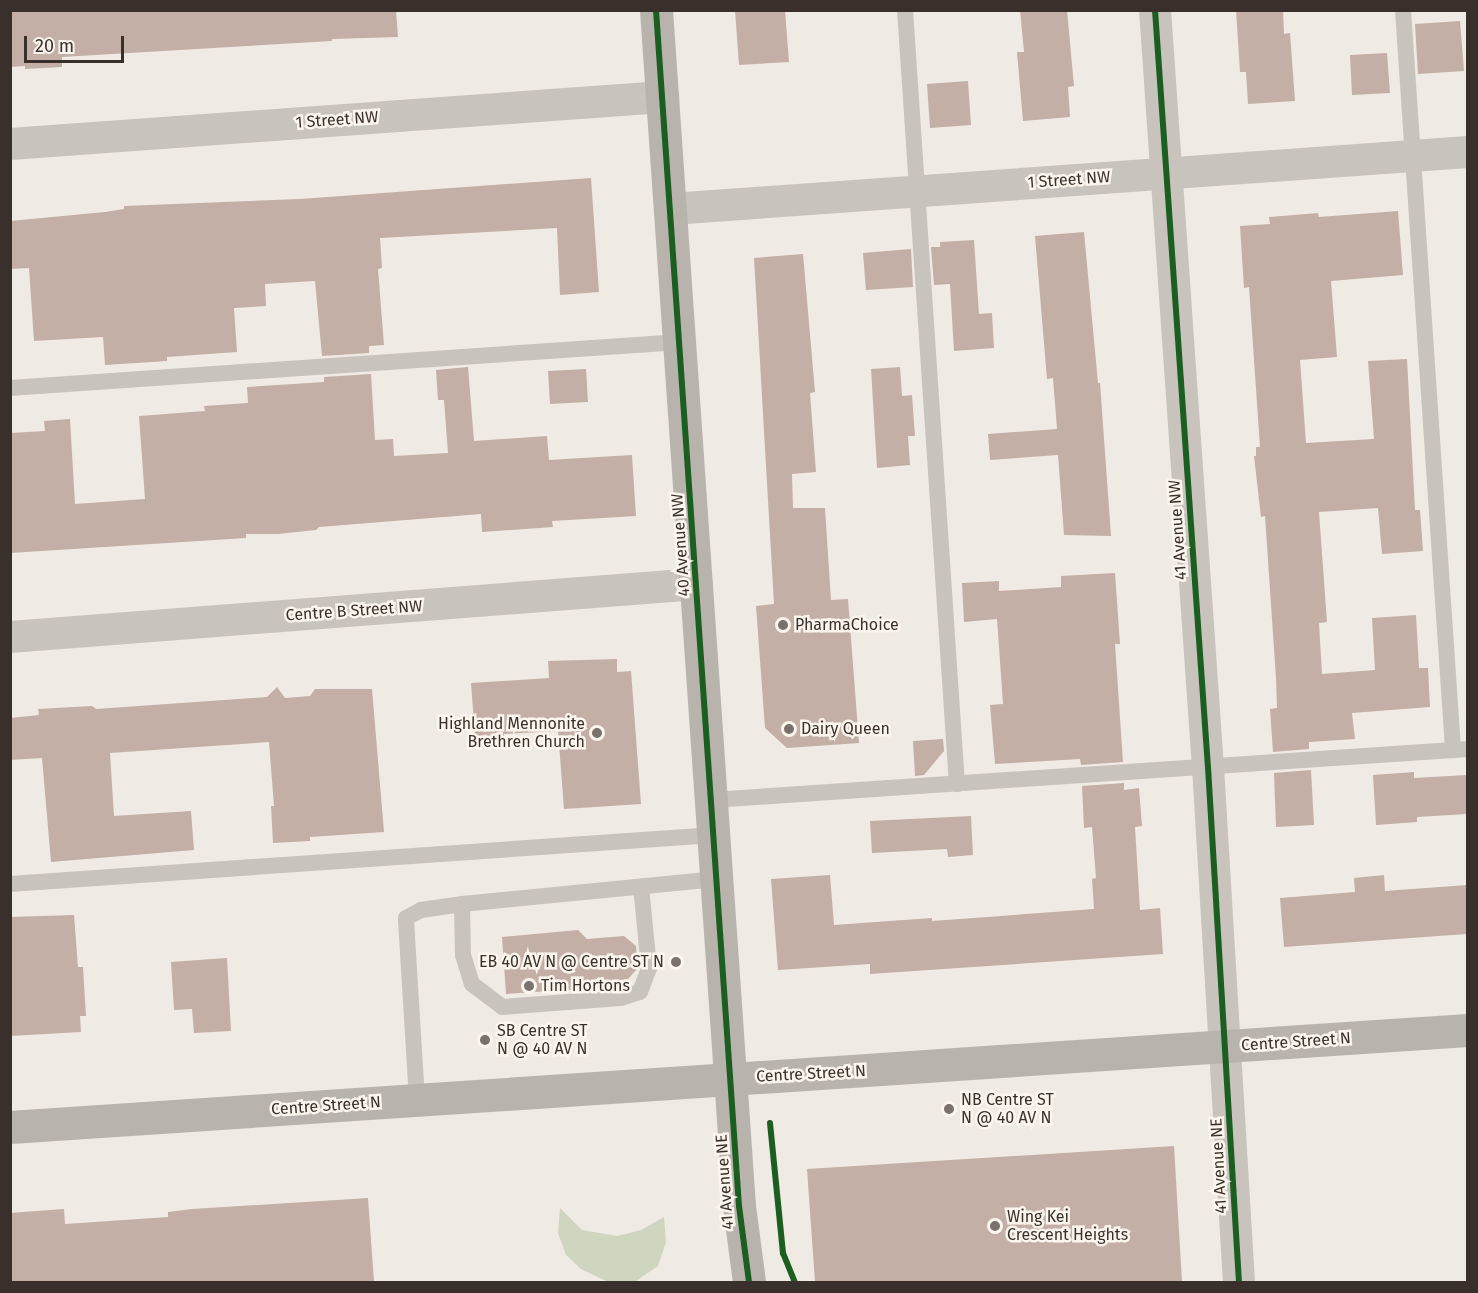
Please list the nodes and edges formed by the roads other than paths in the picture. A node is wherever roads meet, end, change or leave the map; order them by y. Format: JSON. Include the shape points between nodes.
{"nodes":[{"id":1,"x":656,"y":10,"type":"edge"},
{"id":2,"x":905,"y":10,"type":"edge"},
{"id":3,"x":1155,"y":10,"type":"edge"},
{"id":4,"x":1403,"y":10,"type":"edge"},
{"id":5,"x":663,"y":97,"type":"junction"},
{"id":6,"x":10,"y":144,"type":"edge"},
{"id":7,"x":1467,"y":152,"type":"edge"},
{"id":8,"x":1413,"y":156,"type":"junction"},
{"id":9,"x":1167,"y":174,"type":"junction"},
{"id":10,"x":917,"y":192,"type":"junction"},
{"id":11,"x":671,"y":208,"type":"junction"},
{"id":12,"x":680,"y":342,"type":"junction"},
{"id":13,"x":10,"y":388,"type":"edge"},
{"id":14,"x":698,"y":584,"type":"junction"},
{"id":15,"x":10,"y":637,"type":"edge"},
{"id":16,"x":1460,"y":749,"type":"edge"},
{"id":17,"x":1208,"y":767,"type":"junction"},
{"id":18,"x":957,"y":784,"type":"junction"},
{"id":19,"x":712,"y":800,"type":"junction"},
{"id":20,"x":714,"y":835,"type":"junction"},
{"id":21,"x":717,"y":879,"type":"junction"},
{"id":22,"x":10,"y":884,"type":"edge"},
{"id":23,"x":641,"y":886,"type":"junction"},
{"id":24,"x":462,"y":904,"type":"junction"},
{"id":25,"x":1467,"y":1030,"type":"edge"},
{"id":26,"x":1226,"y":1047,"type":"junction"},
{"id":27,"x":731,"y":1078,"type":"junction"},
{"id":28,"x":417,"y":1100,"type":"junction"},
{"id":29,"x":10,"y":1127,"type":"edge"},
{"id":30,"x":749,"y":1282,"type":"edge"},
{"id":31,"x":1239,"y":1282,"type":"edge"}],
"edges":[{"from":1,"to":5,"type":"main road","name":"40 Avenue NW"},
{"from":2,"to":10,"type":"lane"},
{"from":3,"to":9,"type":"street","name":"41 Avenue NW"},
{"from":4,"to":8,"type":"lane"},
{"from":5,"to":6,"type":"street","name":"1 Street NW"},
{"from":5,"to":11,"type":"main road","name":"40 Avenue NW"},
{"from":7,"to":8,"type":"street","name":"1 Street NW"},
{"from":8,"to":9,"type":"street","name":"1 Street NW"},
{"from":8,"to":16,"type":"lane"},
{"from":9,"to":10,"type":"street","name":"1 Street NW"},
{"from":9,"to":17,"type":"street","name":"41 Avenue NW"},
{"from":10,"to":11,"type":"street","name":"1 Street NW"},
{"from":10,"to":18,"type":"lane"},
{"from":11,"to":12,"type":"main road","name":"40 Avenue NW"},
{"from":12,"to":13,"type":"lane"},
{"from":12,"to":14,"type":"main road","name":"40 Avenue NW"},
{"from":14,"to":15,"type":"street","name":"Centre B Street NW"},
{"from":14,"to":19,"type":"main road","name":"40 Avenue NW"},
{"from":16,"to":17,"type":"lane"},
{"from":17,"to":18,"type":"lane"},
{"from":17,"to":26,"type":"street","name":"41 Avenue NW"},
{"from":18,"to":19,"type":"lane"},
{"from":19,"to":20,"type":"main road","name":"40 Avenue NW"},
{"from":20,"to":21,"type":"main road","name":"40 Avenue NW"},
{"from":20,"to":22,"type":"lane"},
{"from":21,"to":23,"type":"lane"},
{"from":21,"to":27,"type":"main road","name":"40 Avenue NW"},
{"from":23,"to":24,"type":"lane"},
{"from":23,"to":24,"type":"lane","via":[[649,968],[640,992],[621,999],[502,1007],[472,984],[463,954]]},
{"from":24,"to":28,"type":"lane","via":[[421,910],[406,918]]},
{"from":25,"to":26,"type":"main road","name":"Centre Street N"},
{"from":26,"to":27,"type":"main road","name":"Centre Street N"},
{"from":26,"to":31,"type":"street","name":"41 Avenue NE"},
{"from":27,"to":28,"type":"main road","name":"Centre Street N"},
{"from":27,"to":30,"type":"main road","name":"41 Avenue NE","via":[[739,1206]]},
{"from":28,"to":29,"type":"main road","name":"Centre Street N"}]}
